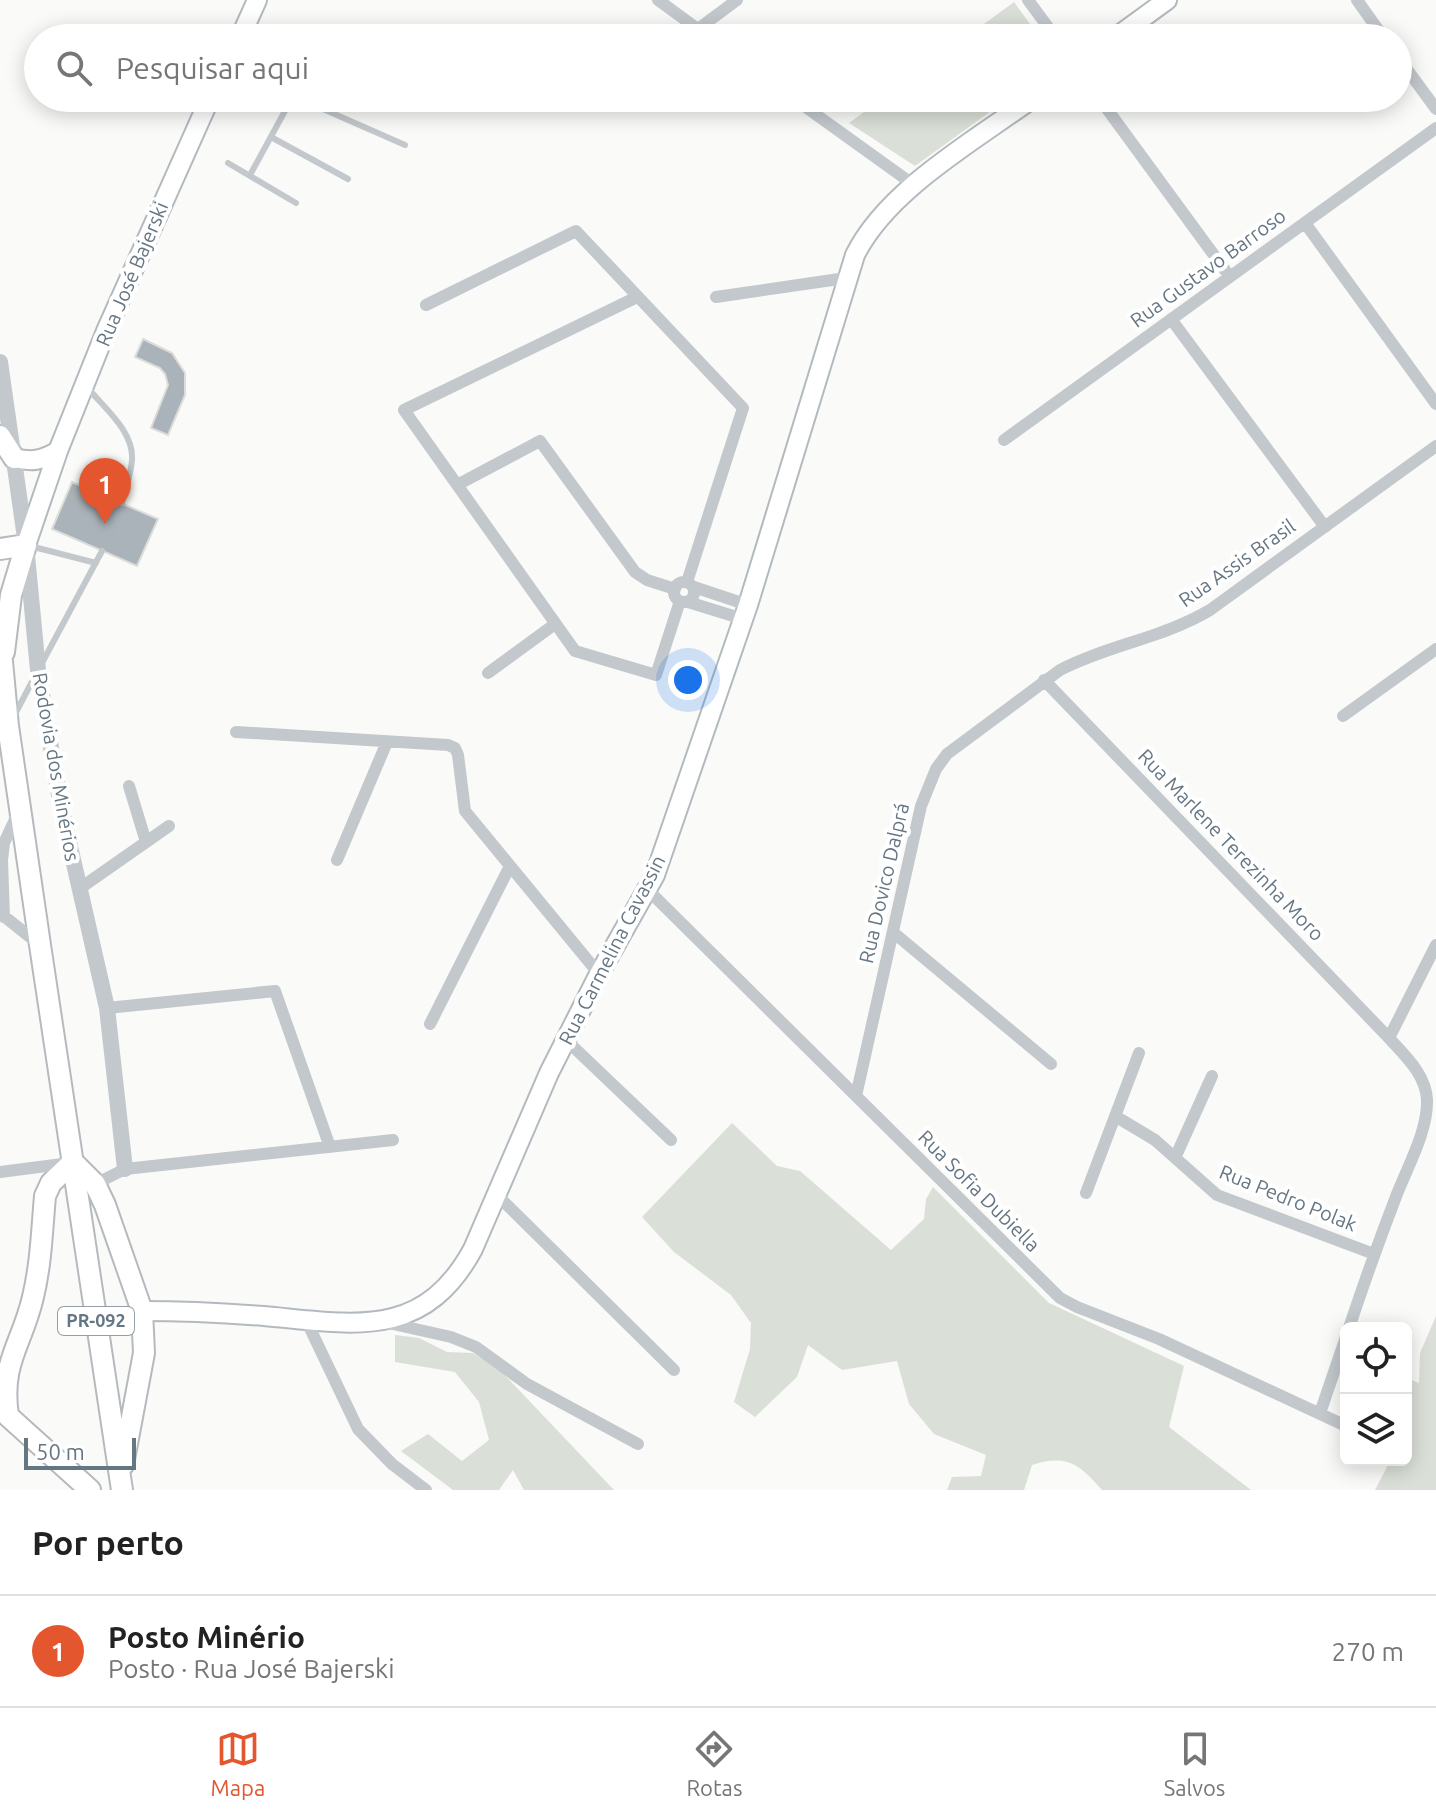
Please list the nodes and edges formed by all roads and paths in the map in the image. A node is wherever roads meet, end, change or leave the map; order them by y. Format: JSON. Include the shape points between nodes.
{"nodes":[{"id":1,"x":257,"y":0,"type":"edge"},
{"id":2,"x":658,"y":0,"type":"edge"},
{"id":3,"x":737,"y":0,"type":"edge"},
{"id":4,"x":1028,"y":0,"type":"edge"},
{"id":5,"x":1167,"y":0,"type":"edge"},
{"id":6,"x":1357,"y":0,"type":"edge"},
{"id":7,"x":246,"y":24,"type":"edge"},
{"id":8,"x":691,"y":24,"type":"edge"},
{"id":9,"x":705,"y":24,"type":"edge"},
{"id":10,"x":1046,"y":24,"type":"edge"},
{"id":11,"x":1134,"y":24,"type":"edge"},
{"id":12,"x":1374,"y":24,"type":"edge"},
{"id":13,"x":1412,"y":76,"type":"edge"},
{"id":14,"x":1436,"y":109,"type":"edge"},
{"id":15,"x":204,"y":112,"type":"edge"},
{"id":16,"x":286,"y":112,"type":"edge"},
{"id":17,"x":328,"y":112,"type":"edge"},
{"id":18,"x":812,"y":112,"type":"edge"},
{"id":19,"x":1014,"y":112,"type":"edge"},
{"id":20,"x":1109,"y":112,"type":"edge"},
{"id":21,"x":1436,"y":128,"type":"edge"},
{"id":22,"x":271,"y":137,"type":"junction"},
{"id":23,"x":405,"y":145,"type":"dead end"},
{"id":24,"x":228,"y":163,"type":"dead end"},
{"id":25,"x":250,"y":175,"type":"junction"},
{"id":26,"x":348,"y":179,"type":"dead end"},
{"id":27,"x":914,"y":185,"type":"junction"},
{"id":28,"x":296,"y":203,"type":"dead end"},
{"id":29,"x":1305,"y":223,"type":"junction"},
{"id":30,"x":1230,"y":277,"type":"junction"},
{"id":31,"x":846,"y":278,"type":"junction"},
{"id":32,"x":637,"y":297,"type":"junction"},
{"id":33,"x":716,"y":297,"type":"dead end"},
{"id":34,"x":426,"y":305,"type":"dead end"},
{"id":35,"x":1171,"y":319,"type":"junction"},
{"id":36,"x":0,"y":362,"type":"edge"},
{"id":37,"x":84,"y":385,"type":"junction"},
{"id":38,"x":1436,"y":404,"type":"edge"},
{"id":39,"x":0,"y":436,"type":"edge"},
{"id":40,"x":1004,"y":440,"type":"dead end"},
{"id":41,"x":1436,"y":446,"type":"edge"},
{"id":42,"x":58,"y":451,"type":"junction"},
{"id":43,"x":14,"y":458,"type":"junction"},
{"id":44,"x":457,"y":485,"type":"junction"},
{"id":45,"x":122,"y":503,"type":"dead end"},
{"id":46,"x":1325,"y":527,"type":"junction"},
{"id":47,"x":26,"y":545,"type":"junction"},
{"id":48,"x":0,"y":549,"type":"edge"},
{"id":49,"x":102,"y":551,"type":"dead end"},
{"id":50,"x":96,"y":563,"type":"junction"},
{"id":51,"x":690,"y":585,"type":"junction"},
{"id":52,"x":681,"y":597,"type":"junction"},
{"id":53,"x":746,"y":612,"type":"junction"},
{"id":54,"x":555,"y":624,"type":"junction"},
{"id":55,"x":0,"y":640,"type":"edge"},
{"id":56,"x":1436,"y":649,"type":"edge"},
{"id":57,"x":38,"y":670,"type":"junction"},
{"id":58,"x":488,"y":673,"type":"dead end"},
{"id":59,"x":1,"y":678,"type":"edge"},
{"id":60,"x":1044,"y":680,"type":"junction"},
{"id":61,"x":1343,"y":716,"type":"dead end"},
{"id":62,"x":8,"y":726,"type":"junction"},
{"id":63,"x":236,"y":732,"type":"dead end"},
{"id":64,"x":387,"y":742,"type":"junction"},
{"id":65,"x":129,"y":786,"type":"dead end"},
{"id":66,"x":20,"y":809,"type":"junction"},
{"id":67,"x":169,"y":826,"type":"dead end"},
{"id":68,"x":146,"y":842,"type":"junction"},
{"id":69,"x":337,"y":860,"type":"dead end"},
{"id":70,"x":510,"y":866,"type":"junction"},
{"id":71,"x":79,"y":889,"type":"junction"},
{"id":72,"x":648,"y":890,"type":"junction"},
{"id":73,"x":2,"y":915,"type":"edge"},
{"id":74,"x":894,"y":933,"type":"junction"},
{"id":75,"x":40,"y":945,"type":"junction"},
{"id":76,"x":1436,"y":945,"type":"edge"},
{"id":77,"x":599,"y":974,"type":"junction"},
{"id":78,"x":107,"y":1008,"type":"junction"},
{"id":79,"x":430,"y":1024,"type":"dead end"},
{"id":80,"x":1389,"y":1038,"type":"junction"},
{"id":81,"x":565,"y":1039,"type":"junction"},
{"id":82,"x":1139,"y":1053,"type":"dead end"},
{"id":83,"x":1051,"y":1064,"type":"dead end"},
{"id":84,"x":1212,"y":1076,"type":"dead end"},
{"id":85,"x":856,"y":1096,"type":"junction"},
{"id":86,"x":1115,"y":1116,"type":"junction"},
{"id":87,"x":393,"y":1140,"type":"dead end"},
{"id":88,"x":671,"y":1140,"type":"dead end"},
{"id":89,"x":330,"y":1147,"type":"junction"},
{"id":90,"x":1175,"y":1158,"type":"junction"},
{"id":91,"x":73,"y":1162,"type":"junction"},
{"id":92,"x":125,"y":1169,"type":"junction"},
{"id":93,"x":0,"y":1172,"type":"edge"},
{"id":94,"x":95,"y":1184,"type":"junction"},
{"id":95,"x":1086,"y":1193,"type":"dead end"},
{"id":96,"x":496,"y":1194,"type":"junction"},
{"id":97,"x":1374,"y":1254,"type":"junction"},
{"id":98,"x":142,"y":1311,"type":"junction"},
{"id":99,"x":306,"y":1320,"type":"junction"},
{"id":100,"x":381,"y":1322,"type":"junction"},
{"id":101,"x":1351,"y":1322,"type":"edge"},
{"id":102,"x":6,"y":1353,"type":"edge"},
{"id":103,"x":1340,"y":1355,"type":"edge"},
{"id":104,"x":674,"y":1370,"type":"dead end"},
{"id":105,"x":4,"y":1412,"type":"edge"},
{"id":106,"x":1320,"y":1413,"type":"junction"},
{"id":107,"x":1340,"y":1423,"type":"edge"},
{"id":108,"x":638,"y":1444,"type":"dead end"},
{"id":109,"x":121,"y":1485,"type":"edge"},
{"id":110,"x":90,"y":1490,"type":"edge"},
{"id":111,"x":426,"y":1490,"type":"edge"}],
"edges":[{"from":1,"to":7,"type":"main road"},
{"from":2,"to":8,"type":"street"},
{"from":3,"to":9,"type":"street"},
{"from":4,"to":10,"type":"street"},
{"from":5,"to":11,"type":"main road"},
{"from":6,"to":12,"type":"street"},
{"from":13,"to":14,"type":"street"},
{"from":15,"to":37,"type":"main road","name":"Rua José Bajerski"},
{"from":16,"to":22,"type":"lane"},
{"from":17,"to":23,"type":"lane"},
{"from":18,"to":27,"type":"street"},
{"from":19,"to":27,"type":"main road","name":"Rua Carmelina Cavassin"},
{"from":20,"to":30,"type":"street"},
{"from":21,"to":29,"type":"street","name":"Rua Gustavo Barroso"},
{"from":22,"to":25,"type":"lane"},
{"from":22,"to":26,"type":"lane"},
{"from":24,"to":25,"type":"lane"},
{"from":25,"to":28,"type":"lane"},
{"from":27,"to":31,"type":"main road","name":"Rua Carmelina Cavassin","via":[[865,236]]},
{"from":29,"to":30,"type":"street","name":"Rua Gustavo Barroso"},
{"from":29,"to":38,"type":"street"},
{"from":30,"to":35,"type":"street","name":"Rua Gustavo Barroso"},
{"from":31,"to":33,"type":"street"},
{"from":31,"to":53,"type":"main road","name":"Rua Carmelina Cavassin"},
{"from":32,"to":34,"type":"street","via":[[576,231]]},
{"from":32,"to":44,"type":"street","via":[[404,410]]},
{"from":32,"to":51,"type":"street","via":[[743,408]]},
{"from":35,"to":40,"type":"street","name":"Rua Gustavo Barroso"},
{"from":35,"to":46,"type":"street"},
{"from":36,"to":43,"type":"street","name":"Rodovia dos Minérios"},
{"from":37,"to":42,"type":"main road","name":"Rua José Bajerski"},
{"from":37,"to":45,"type":"lane","via":[[124,430],[131,446]]},
{"from":39,"to":43,"type":"main road"},
{"from":41,"to":46,"type":"street","name":"Rua Assis Brasil"},
{"from":42,"to":43,"type":"main road","via":[[43,460]]},
{"from":42,"to":47,"type":"main road","name":"Rua José Bajerski"},
{"from":43,"to":47,"type":"street","name":"Rodovia dos Minérios"},
{"from":44,"to":52,"type":"street","via":[[540,441],[635,572]]},
{"from":44,"to":54,"type":"street"},
{"from":46,"to":60,"type":"street","name":"Rua Assis Brasil","via":[[1191,621],[1077,661]]},
{"from":47,"to":48,"type":"main road"},
{"from":47,"to":50,"type":"lane"},
{"from":47,"to":57,"type":"street","name":"Rodovia dos Minérios"},
{"from":47,"to":59,"type":"main road","via":[[11,595]]},
{"from":49,"to":50,"type":"lane"},
{"from":50,"to":57,"type":"lane"},
{"from":51,"to":52,"type":"street","via":[[678,584]]},
{"from":51,"to":52,"type":"street","via":[[694,597]]},
{"from":51,"to":53,"type":"street"},
{"from":52,"to":53,"type":"street"},
{"from":52,"to":54,"type":"street","via":[[656,675],[580,653]]},
{"from":53,"to":72,"type":"main road","name":"Rua Carmelina Cavassin"},
{"from":54,"to":58,"type":"street"},
{"from":55,"to":59,"type":"main road","name":"Rodovia dos Minérios","number":"PR-092"},
{"from":56,"to":61,"type":"street"},
{"from":57,"to":62,"type":"lane"},
{"from":57,"to":71,"type":"street","name":"Rodovia dos Minérios"},
{"from":59,"to":62,"type":"main road","name":"Rodovia dos Minérios","number":"PR-092"},
{"from":60,"to":74,"type":"street","name":"Rua Dovico Dalprá","via":[[958,744],[936,769],[921,806]]},
{"from":60,"to":80,"type":"street","name":"Rua Marlene Terezinha Moro"},
{"from":62,"to":66,"type":"main road","name":"Rodovia dos Minérios","number":"PR-092"},
{"from":63,"to":64,"type":"street"},
{"from":64,"to":69,"type":"street"},
{"from":64,"to":70,"type":"street","via":[[455,748],[465,811]]},
{"from":65,"to":68,"type":"street"},
{"from":66,"to":73,"type":"street","via":[[4,843]]},
{"from":66,"to":75,"type":"main road","name":"Rodovia dos Minérios","number":"PR-092"},
{"from":67,"to":68,"type":"street"},
{"from":68,"to":71,"type":"street"},
{"from":70,"to":77,"type":"street"},
{"from":70,"to":79,"type":"street"},
{"from":71,"to":78,"type":"street","name":"Rodovia dos Minérios"},
{"from":72,"to":77,"type":"main road","name":"Rua Carmelina Cavassin"},
{"from":72,"to":85,"type":"street","name":"Rua Sofia Dubiella"},
{"from":73,"to":75,"type":"street"},
{"from":74,"to":83,"type":"street"},
{"from":74,"to":85,"type":"street","name":"Rua Dovico Dalprá"},
{"from":75,"to":91,"type":"main road","name":"Rodovia dos Minérios","number":"PR-092"},
{"from":76,"to":80,"type":"street"},
{"from":77,"to":81,"type":"main road","name":"Rua Carmelina Cavassin"},
{"from":78,"to":89,"type":"street","via":[[275,991]]},
{"from":78,"to":92,"type":"street","name":"Rodovia dos Minérios"},
{"from":80,"to":97,"type":"street","name":"Rua Marlene Terezinha Moro","via":[[1414,1066],[1427,1099],[1421,1132]]},
{"from":81,"to":88,"type":"street"},
{"from":81,"to":96,"type":"main road","name":"Rua Carmelina Cavassin"},
{"from":82,"to":86,"type":"street"},
{"from":84,"to":90,"type":"street"},
{"from":85,"to":106,"type":"street","name":"Rua Sofia Dubiella","via":[[1060,1298]]},
{"from":86,"to":90,"type":"street","name":"Rua Pedro Polak"},
{"from":86,"to":95,"type":"street"},
{"from":87,"to":89,"type":"street"},
{"from":89,"to":92,"type":"street"},
{"from":90,"to":97,"type":"street","name":"Rua Pedro Polak","via":[[1217,1195]]},
{"from":91,"to":93,"type":"street"},
{"from":91,"to":94,"type":"main road"},
{"from":91,"to":102,"type":"main road","via":[[45,1196],[33,1296],[20,1334]]},
{"from":91,"to":109,"type":"main road","name":"Rodovia dos Minérios","number":"PR-092"},
{"from":92,"to":94,"type":"street"},
{"from":94,"to":98,"type":"main road"},
{"from":96,"to":100,"type":"main road","name":"Rua Carmelina Cavassin","via":[[473,1249],[453,1280],[423,1305]]},
{"from":96,"to":104,"type":"street"},
{"from":97,"to":101,"type":"street","name":"Rua Marlene Terezinha Moro"},
{"from":98,"to":99,"type":"main road","name":"Rua Carmelina Cavassin"},
{"from":98,"to":109,"type":"main road","via":[[143,1364]]},
{"from":99,"to":100,"type":"main road","name":"Rua Carmelina Cavassin"},
{"from":99,"to":111,"type":"street","via":[[358,1429]]},
{"from":100,"to":108,"type":"street","via":[[476,1347],[527,1384]]},
{"from":102,"to":105,"type":"main road"},
{"from":103,"to":106,"type":"street"},
{"from":105,"to":110,"type":"main road"},
{"from":106,"to":107,"type":"street","name":"Rua Sofia Dubiella"}]}
